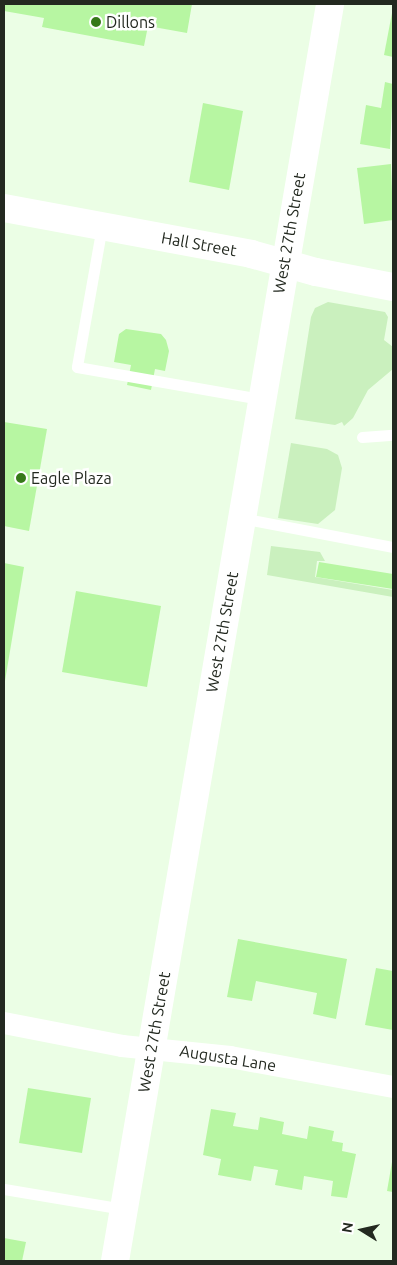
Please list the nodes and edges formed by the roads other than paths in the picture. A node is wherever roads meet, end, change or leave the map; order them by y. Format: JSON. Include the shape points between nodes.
{"nodes":[{"id":1,"x":330,"y":4,"type":"edge"},
{"id":2,"x":4,"y":208,"type":"edge"},
{"id":3,"x":102,"y":226,"type":"junction"},
{"id":4,"x":283,"y":264,"type":"junction"},
{"id":5,"x":393,"y":287,"type":"edge"},
{"id":6,"x":261,"y":399,"type":"junction"},
{"id":7,"x":393,"y":435,"type":"edge"},
{"id":8,"x":362,"y":437,"type":"dead end"},
{"id":9,"x":241,"y":518,"type":"junction"},
{"id":10,"x":393,"y":547,"type":"edge"},
{"id":11,"x":4,"y":1023,"type":"edge"},
{"id":12,"x":151,"y":1047,"type":"junction"},
{"id":13,"x":393,"y":1087,"type":"edge"},
{"id":14,"x":4,"y":1189,"type":"edge"},
{"id":15,"x":123,"y":1209,"type":"junction"},
{"id":16,"x":115,"y":1261,"type":"edge"}],
"edges":[{"from":1,"to":4,"type":"main road","name":"West 27th Street"},
{"from":2,"to":3,"type":"main road","name":"Hall Street"},
{"from":3,"to":4,"type":"main road","name":"Hall Street","via":[[251,254]]},
{"from":3,"to":6,"type":"lane","via":[[77,367]]},
{"from":4,"to":5,"type":"main road","name":"Hall Street"},
{"from":4,"to":6,"type":"main road","name":"West 27th Street"},
{"from":6,"to":9,"type":"main road","name":"West 27th Street"},
{"from":7,"to":8,"type":"lane"},
{"from":9,"to":10,"type":"lane"},
{"from":9,"to":12,"type":"main road","name":"West 27th Street"},
{"from":11,"to":12,"type":"street","name":"Augusta Lane","via":[[122,1046]]},
{"from":12,"to":13,"type":"street","name":"Augusta Lane","via":[[230,1056]]},
{"from":12,"to":15,"type":"main road","name":"West 27th Street"},
{"from":14,"to":15,"type":"lane"},
{"from":15,"to":16,"type":"main road","name":"West 27th Street"}]}
